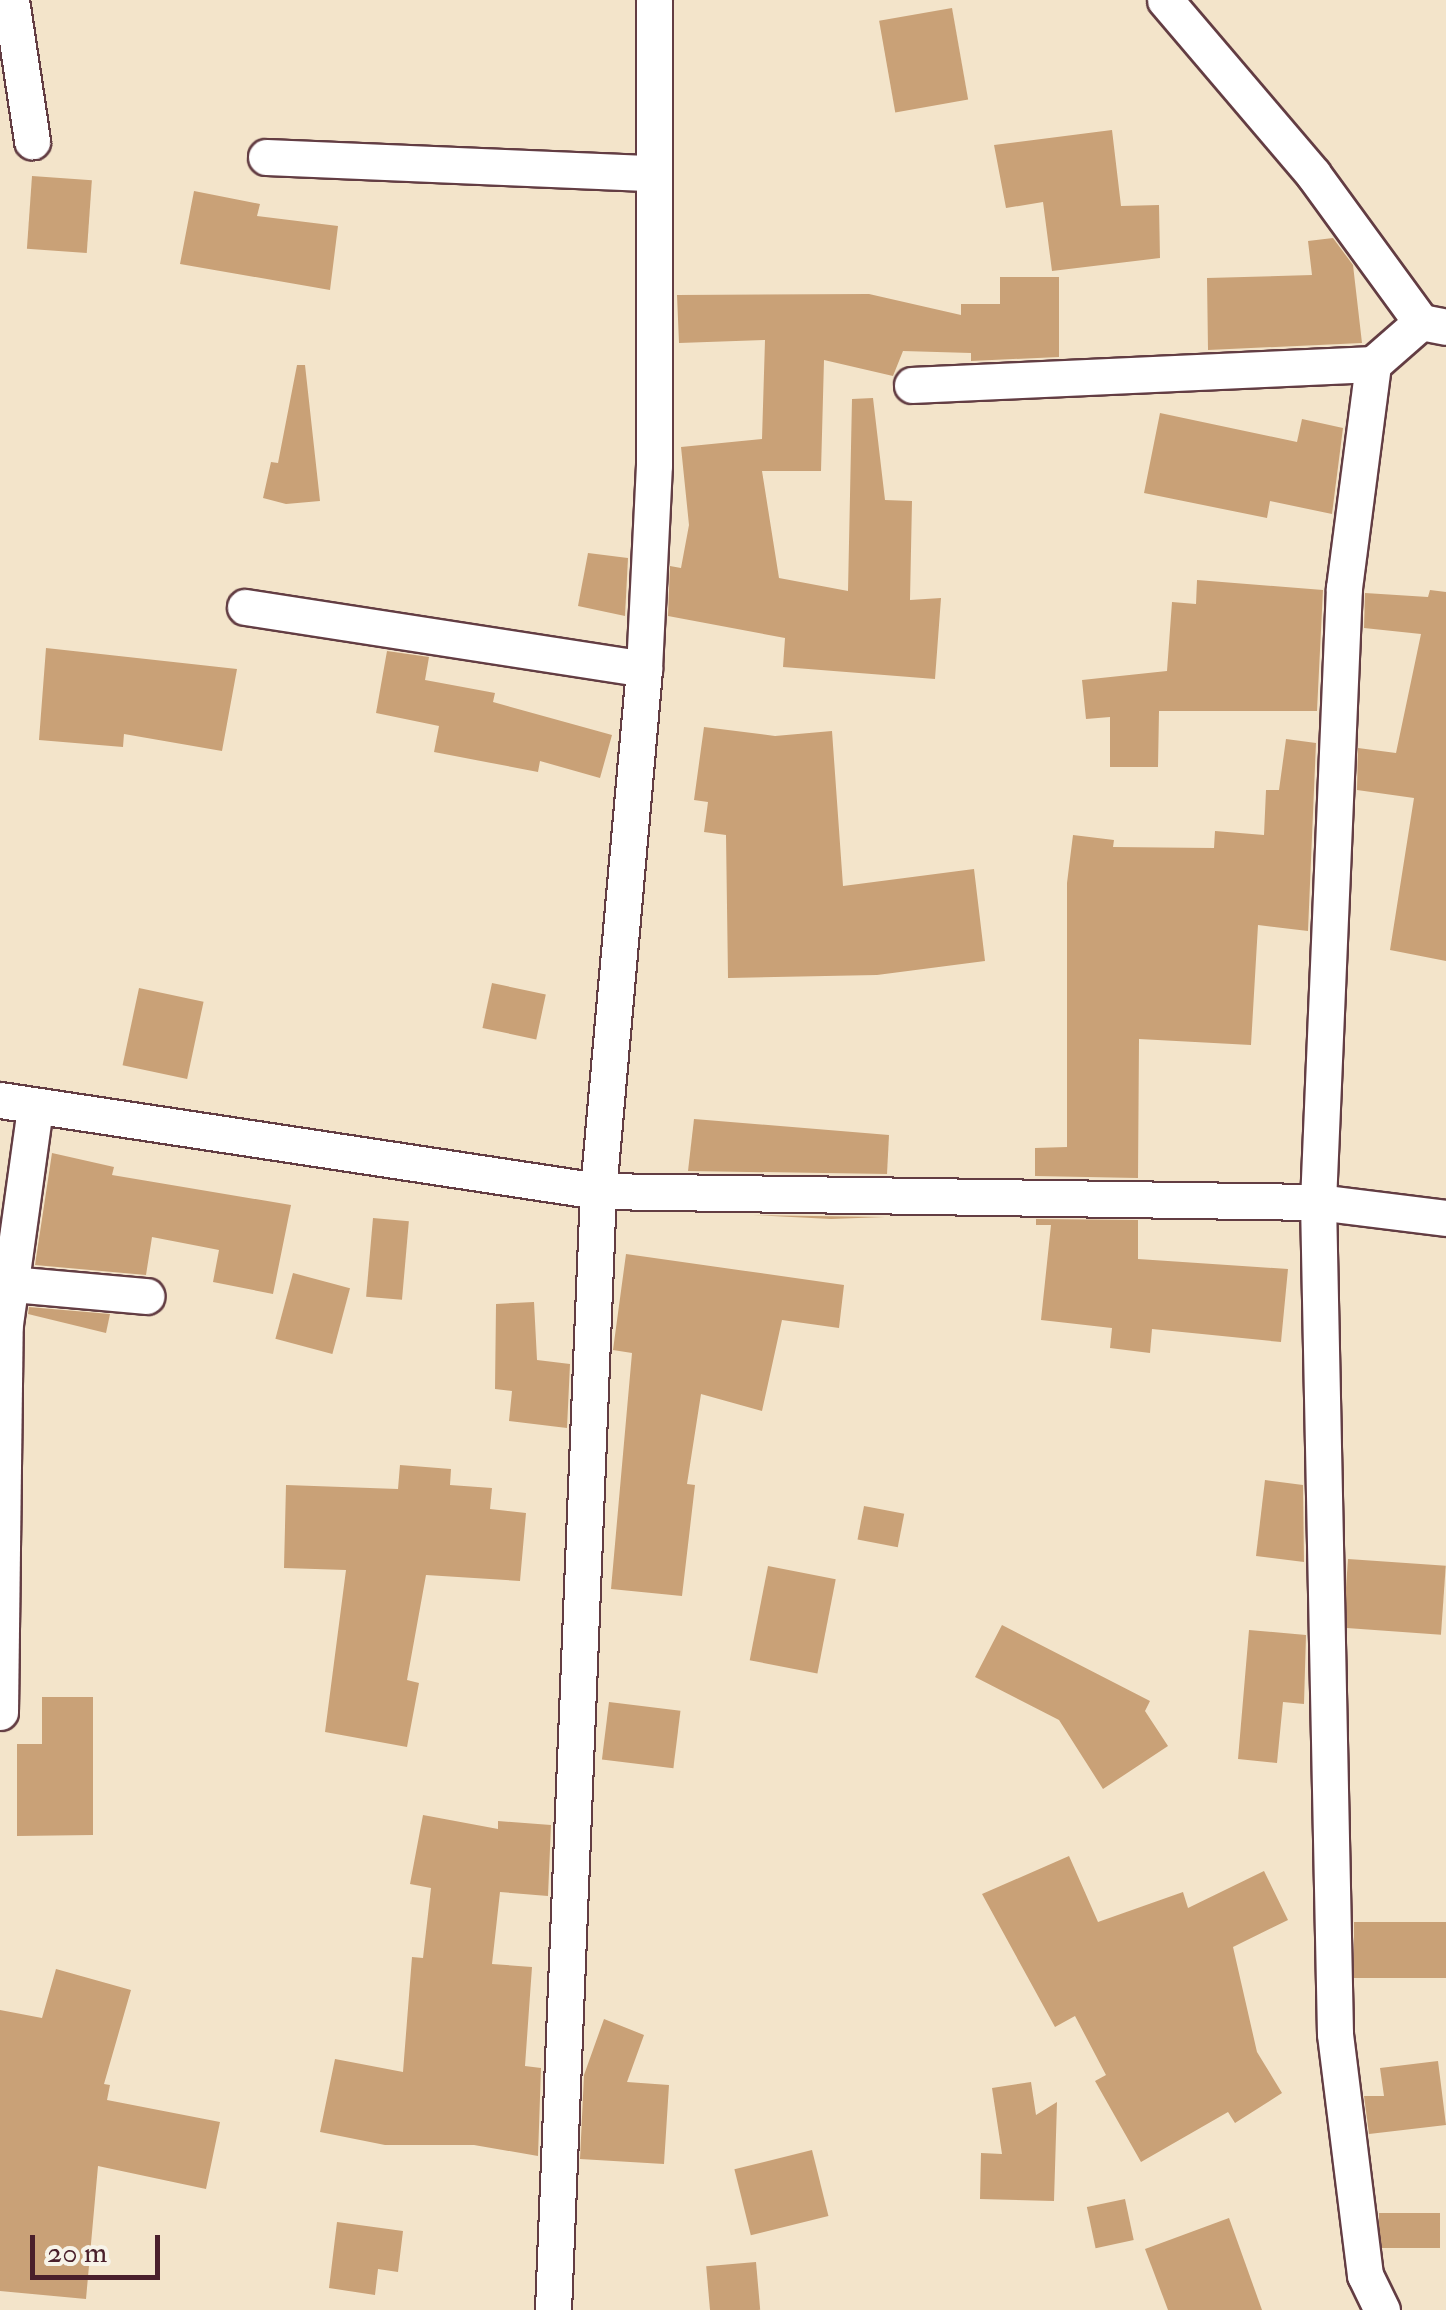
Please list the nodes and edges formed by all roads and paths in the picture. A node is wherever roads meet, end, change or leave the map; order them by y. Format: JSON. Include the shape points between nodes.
{"nodes":[{"id":1,"x":12,"y":0,"type":"edge"},
{"id":2,"x":654,"y":0,"type":"edge"},
{"id":3,"x":1166,"y":0,"type":"edge"},
{"id":4,"x":32,"y":141,"type":"dead end"},
{"id":5,"x":266,"y":158,"type":"dead end"},
{"id":6,"x":652,"y":173,"type":"junction"},
{"id":7,"x":1434,"y":324,"type":"edge"},
{"id":8,"x":1373,"y":364,"type":"junction"},
{"id":9,"x":912,"y":385,"type":"dead end"},
{"id":10,"x":245,"y":608,"type":"dead end"},
{"id":11,"x":644,"y":668,"type":"junction"},
{"id":12,"x":0,"y":1100,"type":"edge"},
{"id":13,"x":35,"y":1109,"type":"junction"},
{"id":14,"x":598,"y":1191,"type":"junction"},
{"id":15,"x":1318,"y":1202,"type":"junction"},
{"id":16,"x":1446,"y":1218,"type":"edge"},
{"id":17,"x":12,"y":1284,"type":"junction"},
{"id":18,"x":146,"y":1296,"type":"dead end"},
{"id":19,"x":0,"y":1712,"type":"edge"},
{"id":20,"x":554,"y":2310,"type":"edge"},
{"id":21,"x":1382,"y":2310,"type":"edge"}],
"edges":[{"from":1,"to":4,"type":"street"},
{"from":2,"to":6,"type":"street"},
{"from":3,"to":7,"type":"street"},
{"from":5,"to":6,"type":"street"},
{"from":6,"to":11,"type":"street","via":[[654,465]]},
{"from":7,"to":8,"type":"street"},
{"from":8,"to":9,"type":"street"},
{"from":8,"to":15,"type":"street","via":[[1344,588]]},
{"from":10,"to":11,"type":"street"},
{"from":11,"to":14,"type":"street"},
{"from":12,"to":13,"type":"street"},
{"from":13,"to":14,"type":"street"},
{"from":13,"to":17,"type":"street"},
{"from":14,"to":15,"type":"street"},
{"from":14,"to":20,"type":"street"},
{"from":15,"to":16,"type":"street"},
{"from":15,"to":21,"type":"street","via":[[1335,2034],[1364,2275]]},
{"from":17,"to":18,"type":"street"},
{"from":17,"to":19,"type":"street","via":[[2,1401]]}]}
